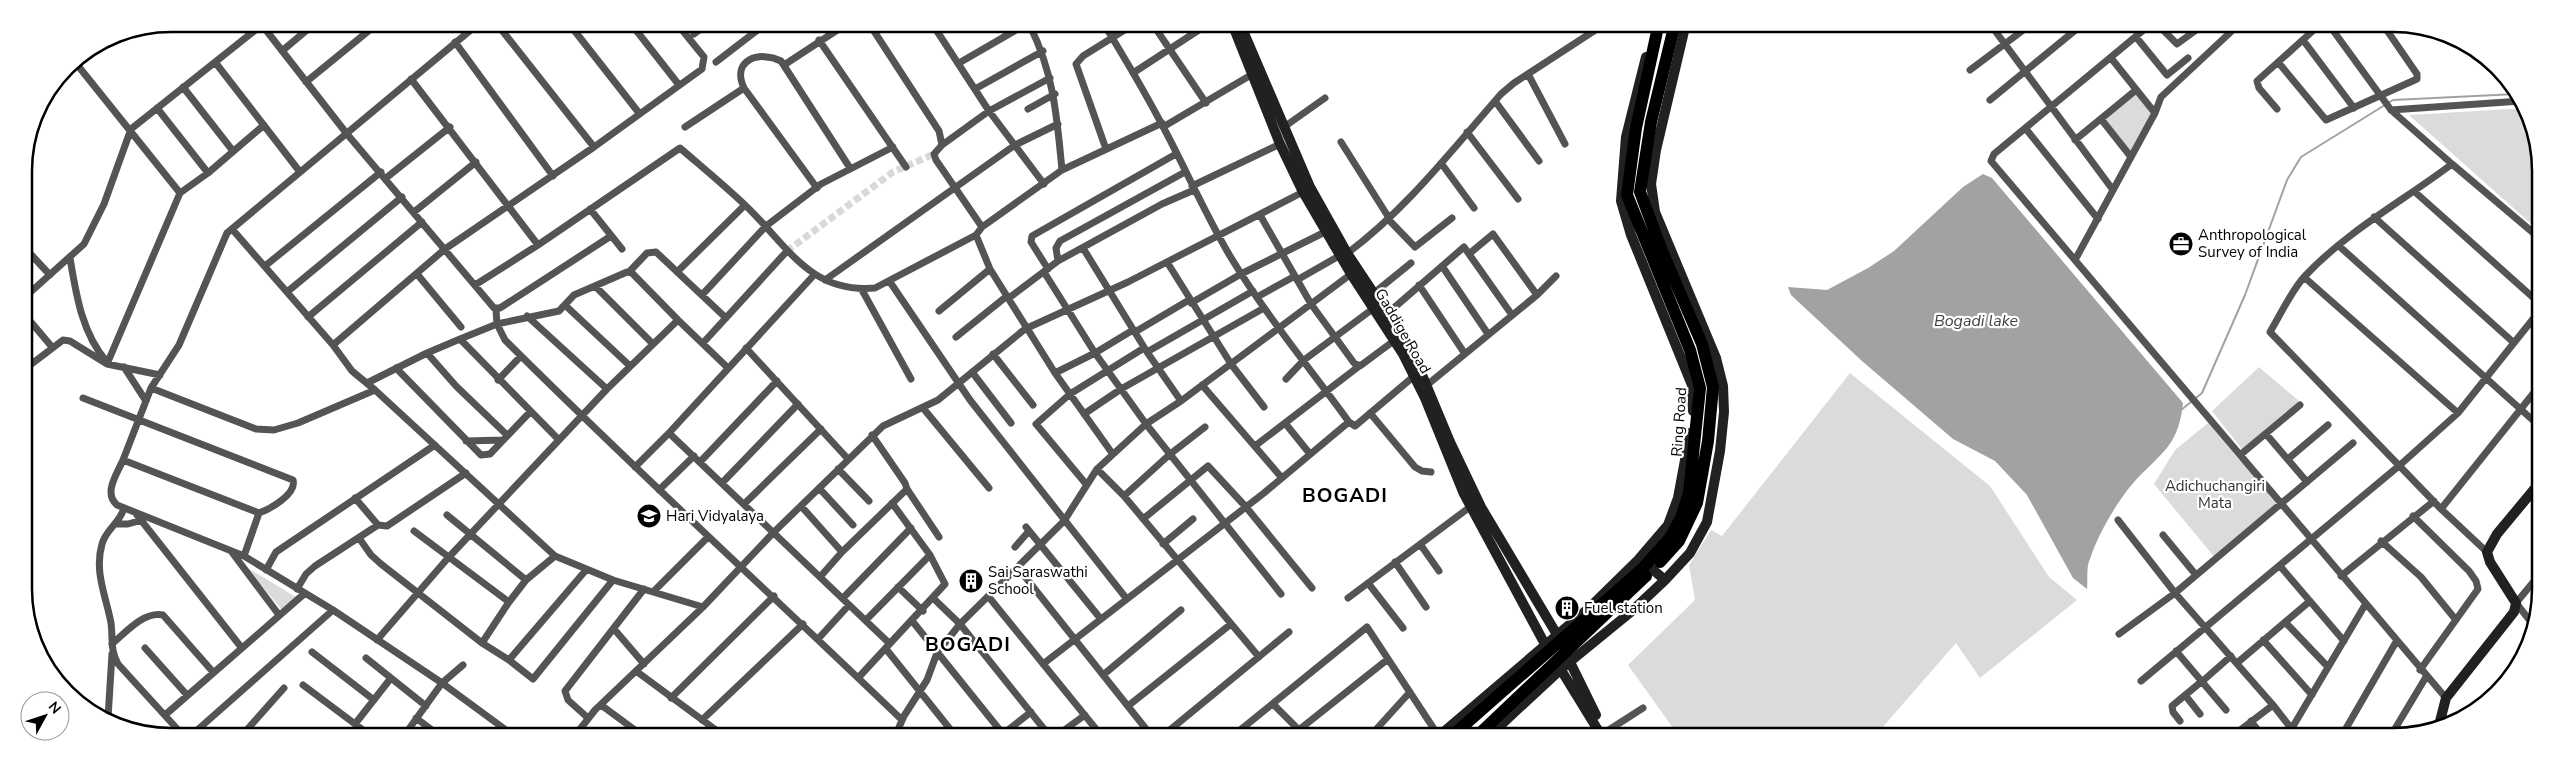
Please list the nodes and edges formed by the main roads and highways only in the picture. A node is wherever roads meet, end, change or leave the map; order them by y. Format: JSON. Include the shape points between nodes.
{"nodes":[{"id":1,"x":1236,"y":32,"type":"edge"},
{"id":2,"x":1244,"y":32,"type":"edge"},
{"id":3,"x":1651,"y":32,"type":"edge"},
{"id":4,"x":1657,"y":32,"type":"edge"},
{"id":5,"x":1673,"y":32,"type":"edge"},
{"id":6,"x":1684,"y":32,"type":"edge"},
{"id":7,"x":1256,"y":72,"type":"junction"},
{"id":8,"x":1632,"y":126,"type":"junction"},
{"id":9,"x":1342,"y":256,"type":"junction"},
{"id":10,"x":2532,"y":493,"type":"edge"},
{"id":11,"x":1652,"y":569,"type":"junction"},
{"id":12,"x":1665,"y":580,"type":"junction"},
{"id":13,"x":1563,"y":647,"type":"junction"},
{"id":14,"x":1553,"y":656,"type":"junction"},
{"id":15,"x":1467,"y":717,"type":"junction"},
{"id":16,"x":2440,"y":720,"type":"edge"},
{"id":17,"x":1450,"y":728,"type":"edge"},
{"id":18,"x":1459,"y":728,"type":"edge"},
{"id":19,"x":1485,"y":728,"type":"edge"},
{"id":20,"x":1496,"y":728,"type":"edge"},
{"id":21,"x":1599,"y":728,"type":"edge"},
{"id":22,"x":1601,"y":728,"type":"edge"}],
"edges":[{"from":1,"to":7,"type":"main road","name":"Gaddige Road"},
{"from":2,"to":7,"type":"main road","name":"Gaddige Road"},
{"from":3,"to":8,"type":"main road"},
{"from":4,"to":8,"type":"highway","name":"Ring Road"},
{"from":5,"to":11,"type":"highway","name":"Ring Road","via":[[1651,122],[1640,192],[1702,344],[1713,387],[1708,442],[1697,503],[1679,542]]},
{"from":6,"to":12,"type":"main road","via":[[1656,150],[1652,195],[1658,220],[1716,358],[1723,386],[1724,412],[1707,522],[1690,553]]},
{"from":7,"to":9,"type":"main road","name":"Gaddige Road"},
{"from":7,"to":9,"type":"main road","name":"Gaddige Road","via":[[1280,144],[1325,232]]},
{"from":8,"to":13,"type":"highway","name":"Ring Road","via":[[1627,195],[1690,350],[1700,388],[1689,493],[1670,538]]},
{"from":9,"to":13,"type":"main road","name":"Gaddige Road","via":[[1374,293],[1412,351],[1480,507]]},
{"from":9,"to":14,"type":"main road","name":"Gaddige Road","via":[[1395,340],[1425,398],[1470,506]]},
{"from":10,"to":16,"type":"main road","via":[[2486,552],[2516,603],[2508,620],[2446,698]]},
{"from":11,"to":12,"type":"main road"},
{"from":11,"to":13,"type":"highway","name":"Ring Road"},
{"from":12,"to":13,"type":"main road","via":[[1632,611]]},
{"from":13,"to":14,"type":"highway","name":"Ring Road"},
{"from":13,"to":14,"type":"main road"},
{"from":13,"to":22,"type":"main road","name":"Gaddige Road"},
{"from":14,"to":15,"type":"highway","name":"Ring Road"},
{"from":14,"to":19,"type":"highway","name":"Ring Road"},
{"from":14,"to":20,"type":"main road"},
{"from":14,"to":21,"type":"main road","name":"Gaddige Road"},
{"from":15,"to":17,"type":"main road"},
{"from":15,"to":18,"type":"highway","name":"Ring Road"}]}
